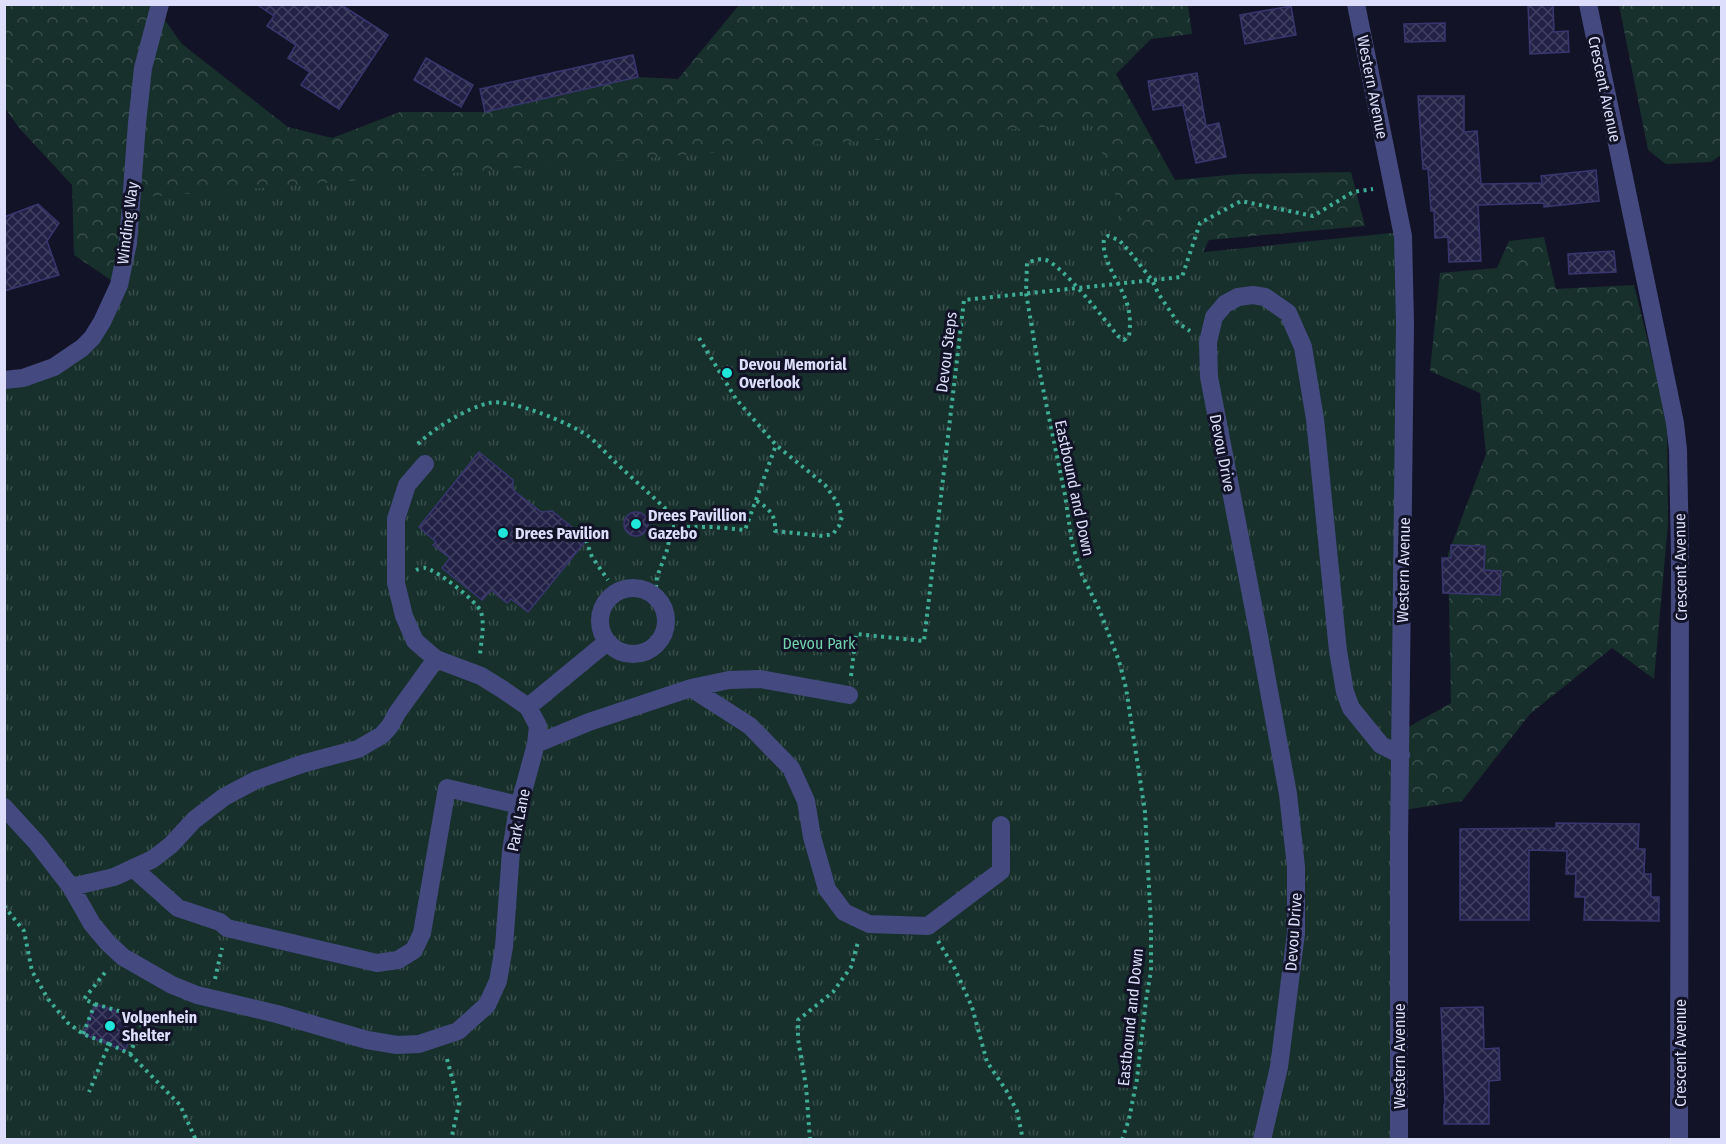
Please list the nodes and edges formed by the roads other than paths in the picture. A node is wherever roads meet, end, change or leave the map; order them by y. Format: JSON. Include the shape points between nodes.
{"nodes":[{"id":1,"x":160,"y":4,"type":"edge"},
{"id":2,"x":1356,"y":4,"type":"edge"},
{"id":3,"x":1588,"y":4,"type":"edge"},
{"id":4,"x":4,"y":380,"type":"edge"},
{"id":5,"x":425,"y":464,"type":"dead end"},
{"id":6,"x":607,"y":642,"type":"junction"},
{"id":7,"x":436,"y":659,"type":"junction"},
{"id":8,"x":691,"y":688,"type":"junction"},
{"id":9,"x":849,"y":695,"type":"road end"},
{"id":10,"x":528,"y":707,"type":"junction"},
{"id":11,"x":536,"y":744,"type":"junction"},
{"id":12,"x":1401,"y":755,"type":"junction"},
{"id":13,"x":519,"y":806,"type":"junction"},
{"id":14,"x":4,"y":807,"type":"edge"},
{"id":15,"x":1001,"y":825,"type":"dead end"},
{"id":16,"x":133,"y":868,"type":"junction"},
{"id":17,"x":71,"y":888,"type":"junction"},
{"id":18,"x":1262,"y":1140,"type":"edge"},
{"id":19,"x":1400,"y":1140,"type":"edge"},
{"id":20,"x":1680,"y":1140,"type":"edge"}],
"edges":[{"from":1,"to":4,"type":"street","name":"Winding Way","via":[[143,68],[129,243],[119,285],[102,322],[82,348],[54,367]]},
{"from":2,"to":12,"type":"street","name":"Western Avenue","via":[[1403,236]]},
{"from":3,"to":20,"type":"street","name":"Crescent Avenue","via":[[1678,450]]},
{"from":5,"to":7,"type":"street","via":[[407,485],[396,519],[396,583],[415,641]]},
{"from":6,"to":6,"type":"street","via":[[602,633],[601,611],[614,594],[635,588],[655,596],[666,615],[663,637],[656,646],[647,652],[625,654]]},
{"from":6,"to":10,"type":"street"},
{"from":7,"to":10,"type":"street","via":[[481,676]]},
{"from":7,"to":16,"type":"street","via":[[382,735],[358,749],[256,780],[224,797],[194,820],[171,845]]},
{"from":8,"to":9,"type":"street","via":[[729,680],[760,679]]},
{"from":8,"to":11,"type":"street"},
{"from":8,"to":15,"type":"street","via":[[750,726],[791,768],[806,801],[827,889],[844,912],[869,924],[928,926],[1001,871]]},
{"from":10,"to":11,"type":"street","name":"Park Lane","via":[[538,726]]},
{"from":11,"to":13,"type":"street","name":"Park Lane"},
{"from":12,"to":18,"type":"street","name":"Devou Drive","via":[[1381,745],[1351,708],[1345,692],[1315,419],[1303,347],[1288,313],[1266,297],[1238,297],[1214,317],[1208,342],[1209,377],[1288,794],[1296,867],[1296,933],[1279,1067]]},
{"from":12,"to":19,"type":"street","name":"Western Avenue"},
{"from":13,"to":16,"type":"street","via":[[447,788],[422,933],[414,950],[398,960],[377,963],[227,928],[178,908]]},
{"from":13,"to":17,"type":"street","name":"Park Lane","via":[[498,982],[487,1005],[458,1031],[419,1044],[367,1040],[172,985],[123,957],[108,943]]},
{"from":14,"to":17,"type":"street","name":"Park Lane"},
{"from":16,"to":17,"type":"street","via":[[114,878]]}]}
